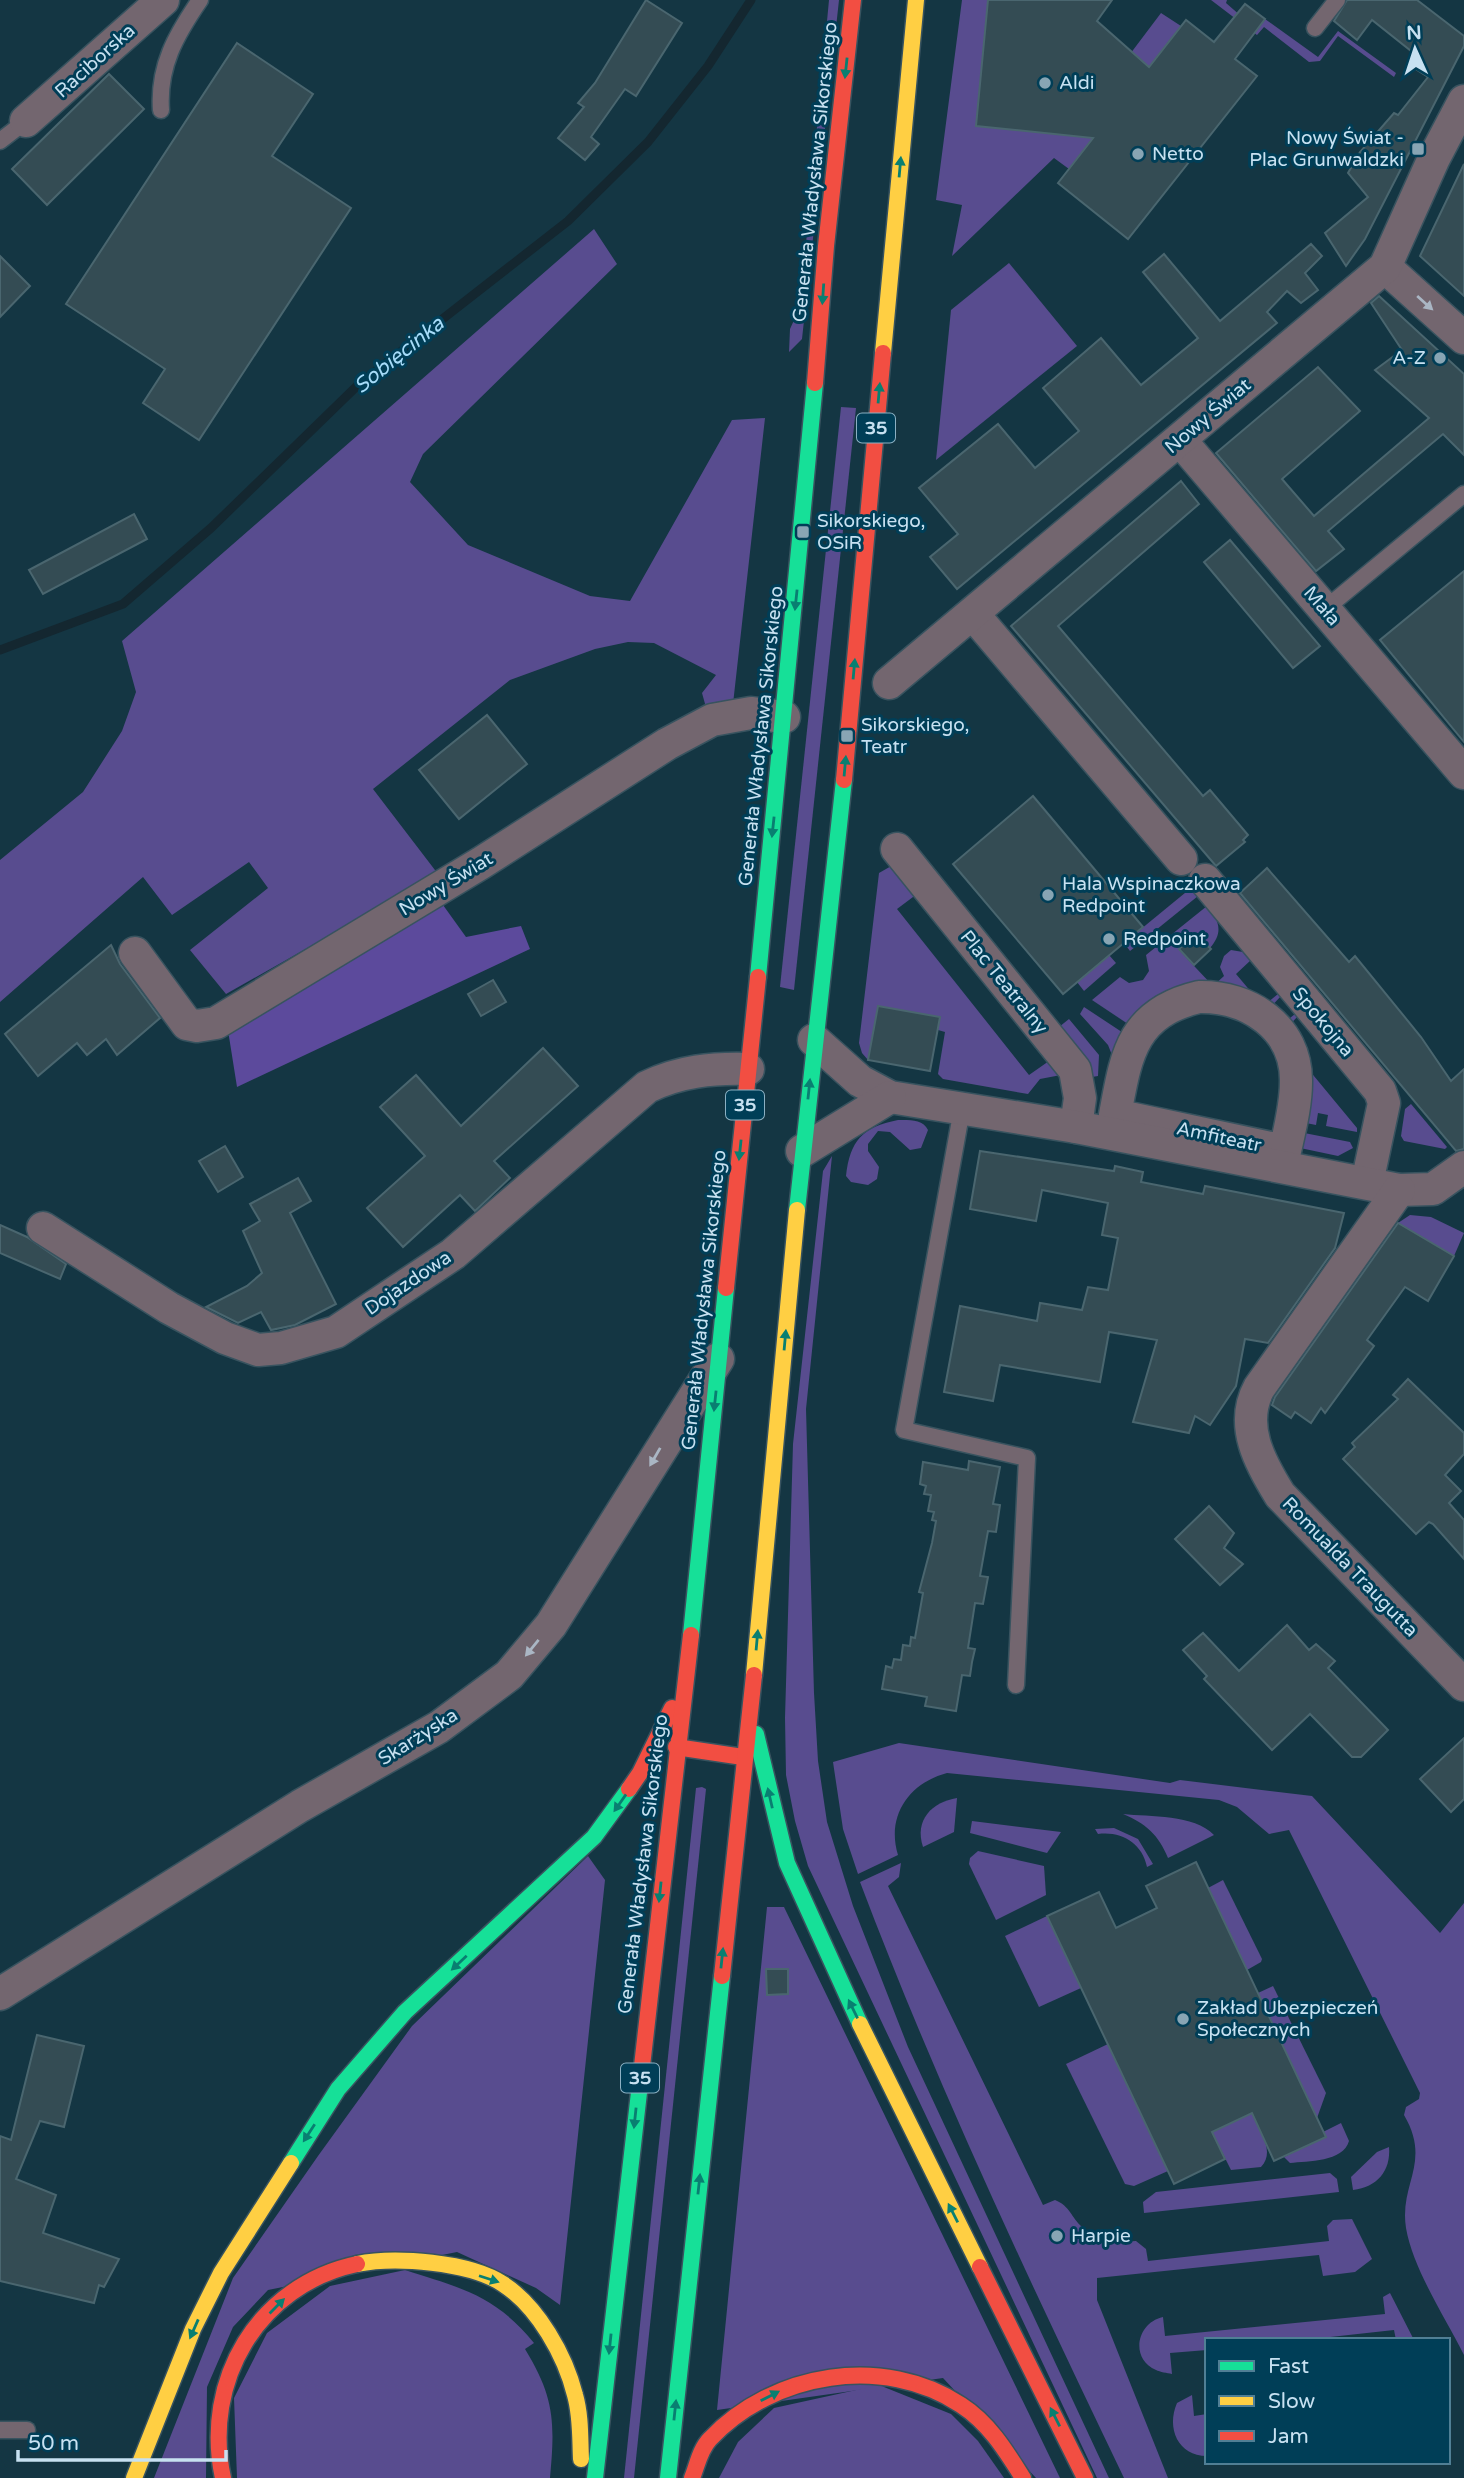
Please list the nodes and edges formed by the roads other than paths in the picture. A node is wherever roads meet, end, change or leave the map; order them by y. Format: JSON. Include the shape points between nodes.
{"nodes":[{"id":1,"x":163,"y":0,"type":"edge"},
{"id":2,"x":200,"y":0,"type":"edge"},
{"id":3,"x":853,"y":0,"type":"edge"},
{"id":4,"x":916,"y":0,"type":"edge"},
{"id":5,"x":1337,"y":0,"type":"edge"},
{"id":6,"x":1315,"y":28,"type":"dead end"},
{"id":7,"x":1464,"y":101,"type":"edge"},
{"id":8,"x":161,"y":110,"type":"dead end"},
{"id":9,"x":26,"y":121,"type":"joint"},
{"id":10,"x":0,"y":141,"type":"edge"},
{"id":11,"x":1385,"y":267,"type":"junction"},
{"id":12,"x":1464,"y":338,"type":"edge"},
{"id":13,"x":1180,"y":440,"type":"junction"},
{"id":14,"x":1464,"y":494,"type":"edge"},
{"id":15,"x":1325,"y":609,"type":"junction"},
{"id":16,"x":973,"y":614,"type":"junction"},
{"id":17,"x":889,"y":683,"type":"dead end"},
{"id":18,"x":784,"y":717,"type":"junction"},
{"id":19,"x":1464,"y":773,"type":"edge"},
{"id":20,"x":897,"y":849,"type":"dead end"},
{"id":21,"x":1181,"y":859,"type":"dead end"},
{"id":22,"x":1205,"y":880,"type":"dead end"},
{"id":23,"x":135,"y":953,"type":"dead end"},
{"id":24,"x":814,"y":1040,"type":"junction"},
{"id":25,"x":748,"y":1069,"type":"junction"},
{"id":26,"x":890,"y":1097,"type":"junction"},
{"id":27,"x":962,"y":1109,"type":"junction"},
{"id":28,"x":1115,"y":1115,"type":"joint"},
{"id":29,"x":1076,"y":1127,"type":"junction"},
{"id":30,"x":802,"y":1151,"type":"junction"},
{"id":31,"x":1464,"y":1167,"type":"edge"},
{"id":32,"x":1367,"y":1183,"type":"junction"},
{"id":33,"x":1399,"y":1189,"type":"junction"},
{"id":34,"x":43,"y":1228,"type":"dead end"},
{"id":35,"x":719,"y":1358,"type":"junction"},
{"id":36,"x":687,"y":1678,"type":"junction"},
{"id":37,"x":1016,"y":1685,"type":"dead end"},
{"id":38,"x":1464,"y":1685,"type":"edge"},
{"id":39,"x":751,"y":1708,"type":"junction"},
{"id":40,"x":676,"y":1748,"type":"junction"},
{"id":41,"x":743,"y":1756,"type":"junction"},
{"id":42,"x":0,"y":1994,"type":"edge"},
{"id":43,"x":0,"y":2430,"type":"edge"},
{"id":44,"x":27,"y":2430,"type":"dead end"},
{"id":45,"x":134,"y":2478,"type":"edge"},
{"id":46,"x":223,"y":2478,"type":"edge"},
{"id":47,"x":582,"y":2478,"type":"edge"},
{"id":48,"x":595,"y":2478,"type":"edge"},
{"id":49,"x":668,"y":2478,"type":"edge"},
{"id":50,"x":692,"y":2478,"type":"edge"},
{"id":51,"x":1023,"y":2478,"type":"edge"},
{"id":52,"x":1085,"y":2478,"type":"edge"}],
"edges":[{"from":1,"to":9,"type":"street","name":"Raciborska"},
{"from":2,"to":8,"type":"lane","via":[[177,33],[166,60]]},
{"from":3,"to":18,"type":"main road","name":"Generała Władysława Sikorskiego","number":"35","one_way":true},
{"from":24,"to":4,"type":"main road","number":"35","one_way":true,"via":[[844,777]]},
{"from":5,"to":6,"type":"lane"},
{"from":7,"to":11,"type":"street","name":"Nowy Świat"},
{"from":9,"to":10,"type":"lane"},
{"from":11,"to":12,"type":"street","one_way":true},
{"from":11,"to":13,"type":"street","name":"Nowy Świat"},
{"from":13,"to":15,"type":"street","name":"Mała"},
{"from":13,"to":16,"type":"street","name":"Nowy Świat"},
{"from":14,"to":15,"type":"lane"},
{"from":15,"to":19,"type":"street","name":"Mała"},
{"from":16,"to":17,"type":"street","name":"Nowy Świat"},
{"from":16,"to":21,"type":"street"},
{"from":18,"to":23,"type":"street","name":"Nowy Świat","via":[[751,713],[712,720],[667,744],[216,1023],[187,1024]]},
{"from":18,"to":25,"type":"main road","name":"Generała Władysława Sikorskiego","number":"35","one_way":true},
{"from":20,"to":29,"type":"street","name":"Plac Teatralny","via":[[1075,1070],[1080,1098]]},
{"from":22,"to":32,"type":"street","name":"Spokojna","via":[[1380,1091],[1384,1103]]},
{"from":24,"to":26,"type":"street","via":[[860,1080]]},
{"from":30,"to":24,"type":"main road","number":"35","one_way":true},
{"from":25,"to":34,"type":"street","name":"Dojazdowa","via":[[714,1068],[672,1075],[647,1087],[453,1254],[336,1332],[281,1348],[258,1350],[225,1338]]},
{"from":25,"to":35,"type":"main road","name":"Generała Władysława Sikorskiego","number":"35","one_way":true},
{"from":26,"to":27,"type":"street"},
{"from":26,"to":30,"type":"street"},
{"from":27,"to":29,"type":"street"},
{"from":27,"to":37,"type":"lane","via":[[904,1430],[1027,1458]]},
{"from":28,"to":28,"type":"street","name":"Amfiteatr","via":[[1134,1040],[1156,1015],[1181,1001],[1218,997],[1249,1005],[1273,1023],[1292,1054],[1297,1080],[1285,1151]]},
{"from":29,"to":32,"type":"street"},
{"from":39,"to":30,"type":"main road","number":"35","one_way":true},
{"from":31,"to":33,"type":"street","via":[[1433,1189]]},
{"from":32,"to":33,"type":"street"},
{"from":33,"to":38,"type":"street","name":"Romualda Traugutta","via":[[1259,1388],[1253,1399],[1251,1431],[1262,1466],[1280,1495]]},
{"from":35,"to":36,"type":"main road","name":"Generała Władysława Sikorskiego","number":"35","one_way":true},
{"from":35,"to":42,"type":"street","name":"Skarżyska","one_way":true,"via":[[551,1625],[509,1675],[439,1727],[300,1806]]},
{"from":36,"to":40,"type":"main road","name":"Generała Władysława Sikorskiego","number":"35"},
{"from":36,"to":45,"type":"main road","one_way":true,"via":[[640,1773],[594,1837],[405,2012],[338,2088],[220,2273]]},
{"from":39,"to":41,"type":"main road","number":"35"},
{"from":52,"to":39,"type":"main road","one_way":true,"via":[[910,2126],[787,1863]]},
{"from":40,"to":41,"type":"main road"},
{"from":40,"to":48,"type":"main road","name":"Generała Władysława Sikorskiego","number":"35","one_way":true},
{"from":49,"to":41,"type":"main road","number":"35","one_way":true},
{"from":43,"to":44,"type":"lane"},
{"from":46,"to":47,"type":"main road","one_way":true,"via":[[217,2444],[220,2398],[237,2354],[253,2330],[308,2280],[362,2263],[397,2260],[433,2262],[503,2284],[539,2321],[552,2339],[575,2393]]},
{"from":50,"to":51,"type":"main road","one_way":true,"via":[[708,2441],[768,2395],[824,2375],[894,2374],[965,2404],[993,2431]]}]}
